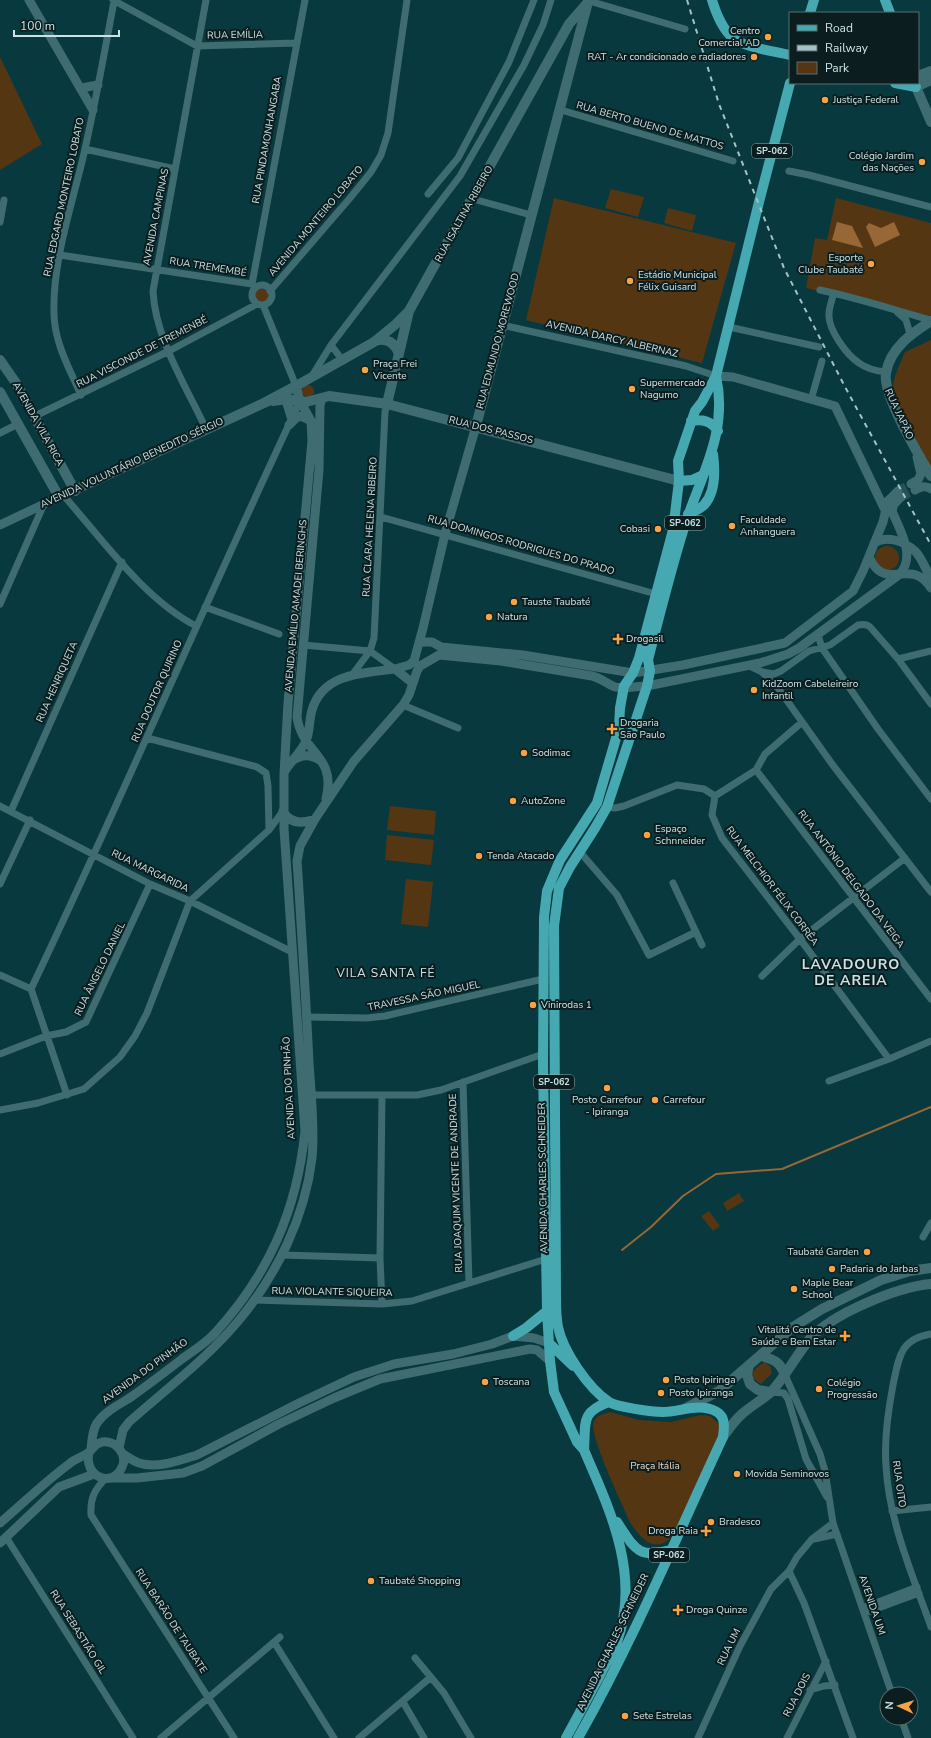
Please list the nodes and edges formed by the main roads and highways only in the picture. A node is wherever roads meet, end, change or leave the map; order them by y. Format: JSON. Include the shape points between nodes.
{"nodes":[{"id":1,"x":589,"y":0,"type":"edge"},
{"id":2,"x":712,"y":0,"type":"edge"},
{"id":3,"x":814,"y":0,"type":"edge"},
{"id":4,"x":885,"y":0,"type":"edge"},
{"id":5,"x":810,"y":12,"type":"edge"},
{"id":6,"x":890,"y":12,"type":"edge"},
{"id":7,"x":560,"y":39,"type":"junction"},
{"id":8,"x":789,"y":55,"type":"edge"},
{"id":9,"x":574,"y":57,"type":"junction"},
{"id":10,"x":931,"y":71,"type":"edge"},
{"id":11,"x":919,"y":76,"type":"edge"},
{"id":12,"x":931,"y":80,"type":"edge"},
{"id":13,"x":790,"y":84,"type":"edge"},
{"id":14,"x":902,"y":84,"type":"edge"},
{"id":15,"x":916,"y":85,"type":"edge"},
{"id":16,"x":931,"y":122,"type":"edge"},
{"id":17,"x":409,"y":311,"type":"junction"},
{"id":18,"x":931,"y":320,"type":"edge"},
{"id":19,"x":374,"y":342,"type":"junction"},
{"id":20,"x":399,"y":354,"type":"junction"},
{"id":21,"x":0,"y":360,"type":"edge"},
{"id":22,"x":716,"y":376,"type":"junction"},
{"id":23,"x":296,"y":386,"type":"joint"},
{"id":24,"x":0,"y":392,"type":"edge"},
{"id":25,"x":286,"y":399,"type":"junction"},
{"id":26,"x":300,"y":401,"type":"joint"},
{"id":27,"x":264,"y":403,"type":"junction"},
{"id":28,"x":387,"y":404,"type":"junction"},
{"id":29,"x":691,"y":421,"type":"junction"},
{"id":30,"x":290,"y":422,"type":"road end"},
{"id":31,"x":476,"y":426,"type":"junction"},
{"id":32,"x":718,"y":431,"type":"junction"},
{"id":33,"x":712,"y":452,"type":"junction"},
{"id":34,"x":703,"y":475,"type":"junction"},
{"id":35,"x":931,"y":476,"type":"edge"},
{"id":36,"x":679,"y":481,"type":"junction"},
{"id":37,"x":75,"y":490,"type":"junction"},
{"id":38,"x":61,"y":496,"type":"joint"},
{"id":39,"x":688,"y":514,"type":"junction"},
{"id":40,"x":620,"y":708,"type":"junction"},
{"id":41,"x":638,"y":710,"type":"junction"},
{"id":42,"x":931,"y":1268,"type":"edge"},
{"id":43,"x":931,"y":1284,"type":"edge"},
{"id":44,"x":547,"y":1312,"type":"junction"},
{"id":45,"x":513,"y":1336,"type":"road end"},
{"id":46,"x":549,"y":1343,"type":"junction"},
{"id":47,"x":761,"y":1356,"type":"junction"},
{"id":48,"x":749,"y":1365,"type":"junction"},
{"id":49,"x":785,"y":1375,"type":"junction"},
{"id":50,"x":585,"y":1379,"type":"junction"},
{"id":51,"x":770,"y":1392,"type":"junction"},
{"id":52,"x":609,"y":1402,"type":"junction"},
{"id":53,"x":686,"y":1408,"type":"junction"},
{"id":54,"x":723,"y":1437,"type":"junction"},
{"id":55,"x":584,"y":1450,"type":"junction"},
{"id":56,"x":612,"y":1515,"type":"junction"},
{"id":57,"x":673,"y":1549,"type":"junction"},
{"id":58,"x":566,"y":1738,"type":"edge"},
{"id":59,"x":578,"y":1738,"type":"edge"}],
"edges":[{"from":1,"to":7,"type":"main road","name":"RUA ISALTINA RIBEIRO"},
{"from":1,"to":9,"type":"main road","name":"RUA EDMUNDO MOREWOOD"},
{"from":2,"to":8,"type":"main road","via":[[718,17],[733,38]]},
{"from":3,"to":5,"type":"main road"},
{"from":4,"to":6,"type":"main road"},
{"from":7,"to":9,"type":"main road","via":[[568,39],[574,44]]},
{"from":7,"to":17,"type":"main road","name":"RUA ISALTINA RIBEIRO"},
{"from":9,"to":31,"type":"main road","name":"RUA EDMUNDO MOREWOOD"},
{"from":10,"to":11,"type":"main road"},
{"from":12,"to":15,"type":"main road"},
{"from":13,"to":22,"type":"main road","name":"AVENIDA CHARLES SCHNEIDER","number":"SP-062"},
{"from":14,"to":15,"type":"main road"},
{"from":15,"to":16,"type":"main road"},
{"from":17,"to":19,"type":"main road","name":"RUA ISALTINA RIBEIRO"},
{"from":17,"to":20,"type":"main road"},
{"from":18,"to":35,"type":"main road","name":"RUA JAPÃO","via":[[910,334],[896,350],[886,372],[885,383]]},
{"from":19,"to":20,"type":"main road","via":[[381,339],[390,341],[396,346]]},
{"from":19,"to":23,"type":"main road","name":"RUA ISALTINA RIBEIRO"},
{"from":20,"to":28,"type":"main road"},
{"from":21,"to":37,"type":"main road","name":"AVENIDA VILA RICA","via":[[35,416]]},
{"from":22,"to":29,"type":"main road","name":"AVENIDA CHARLES SCHNEIDER","number":"SP-062"},
{"from":22,"to":32,"type":"main road","name":"AVENIDA CHARLES SCHNEIDER","number":"SP-062","via":[[720,404]]},
{"from":23,"to":27,"type":"main road","name":"AVENIDA VOLUNTÁRIO BENEDITO SÉRGIO"},
{"from":24,"to":38,"type":"main road","name":"AVENIDA VILA RICA"},
{"from":25,"to":26,"type":"main road","name":"AVENIDA VOLUNTÁRIO BENEDITO SÉRGIO"},
{"from":25,"to":27,"type":"main road","name":"AVENIDA VOLUNTÁRIO BENEDITO SÉRGIO"},
{"from":25,"to":30,"type":"main road"},
{"from":26,"to":28,"type":"main road","name":"RUA DOS PASSOS","via":[[306,402],[329,396]]},
{"from":27,"to":37,"type":"main road","name":"AVENIDA VOLUNTÁRIO BENEDITO SÉRGIO"},
{"from":28,"to":31,"type":"main road","name":"RUA DOS PASSOS"},
{"from":29,"to":32,"type":"main road","via":[[710,422]]},
{"from":29,"to":36,"type":"main road","name":"AVENIDA CHARLES SCHNEIDER","number":"SP-062","via":[[678,461]]},
{"from":31,"to":36,"type":"main road","name":"RUA DOS PASSOS"},
{"from":32,"to":33,"type":"main road","name":"AVENIDA CHARLES SCHNEIDER","number":"SP-062"},
{"from":33,"to":34,"type":"main road","name":"AVENIDA CHARLES SCHNEIDER","number":"SP-062"},
{"from":33,"to":39,"type":"main road","number":"SP-062","via":[[714,476],[709,497],[704,504]]},
{"from":34,"to":36,"type":"main road","via":[[692,480]]},
{"from":34,"to":39,"type":"main road","name":"AVENIDA CHARLES SCHNEIDER","number":"SP-062"},
{"from":36,"to":40,"type":"main road","name":"AVENIDA CHARLES SCHNEIDER","number":"SP-062","via":[[673,530],[640,655],[633,673],[620,687]]},
{"from":37,"to":38,"type":"main road","name":"AVENIDA VOLUNTÁRIO BENEDITO SÉRGIO"},
{"from":39,"to":41,"type":"main road","name":"AVENIDA CHARLES SCHNEIDER","number":"SP-062","via":[[648,660],[650,671],[647,686]]},
{"from":40,"to":41,"type":"main road"},
{"from":40,"to":44,"type":"main road","name":"AVENIDA CHARLES SCHNEIDER","number":"SP-062","via":[[619,728],[597,803],[560,860],[547,890],[543,979]]},
{"from":41,"to":50,"type":"main road","name":"AVENIDA CHARLES SCHNEIDER","number":"SP-062","via":[[607,806],[559,888],[554,926],[558,1326],[564,1344]]},
{"from":42,"to":47,"type":"main road","via":[[881,1280],[848,1296],[793,1327]]},
{"from":43,"to":49,"type":"main road","via":[[900,1290],[878,1298],[824,1326],[808,1341]]},
{"from":44,"to":45,"type":"main road"},
{"from":44,"to":46,"type":"main road","name":"AVENIDA CHARLES SCHNEIDER","number":"SP-062"},
{"from":46,"to":50,"type":"main road"},
{"from":46,"to":55,"type":"main road","name":"AVENIDA CHARLES SCHNEIDER","number":"SP-062","via":[[554,1392],[577,1442]]},
{"from":47,"to":48,"type":"main road"},
{"from":47,"to":49,"type":"main road","via":[[772,1358],[781,1364]]},
{"from":48,"to":51,"type":"main road","via":[[747,1375],[750,1384],[758,1390]]},
{"from":48,"to":53,"type":"main road","via":[[719,1391]]},
{"from":49,"to":51,"type":"main road"},
{"from":50,"to":52,"type":"main road","name":"AVENIDA CHARLES SCHNEIDER","number":"SP-062"},
{"from":51,"to":54,"type":"main road","via":[[742,1413]]},
{"from":52,"to":53,"type":"main road","name":"AVENIDA CHARLES SCHNEIDER","number":"SP-062","via":[[664,1412]]},
{"from":52,"to":55,"type":"main road","number":"SP-062","via":[[597,1406],[588,1415],[584,1423]]},
{"from":53,"to":54,"type":"main road","name":"AVENIDA CHARLES SCHNEIDER","number":"SP-062","via":[[718,1412],[723,1418]]},
{"from":54,"to":57,"type":"main road","name":"AVENIDA CHARLES SCHNEIDER","number":"SP-062"},
{"from":55,"to":56,"type":"main road","name":"AVENIDA CHARLES SCHNEIDER","number":"SP-062"},
{"from":56,"to":57,"type":"main road","number":"SP-062","via":[[639,1551],[648,1554]]},
{"from":56,"to":58,"type":"main road","name":"AVENIDA CHARLES SCHNEIDER","number":"SP-062","via":[[625,1574],[624,1610],[617,1641]]},
{"from":57,"to":59,"type":"main road","name":"AVENIDA CHARLES SCHNEIDER","number":"SP-062","via":[[611,1678]]}]}
